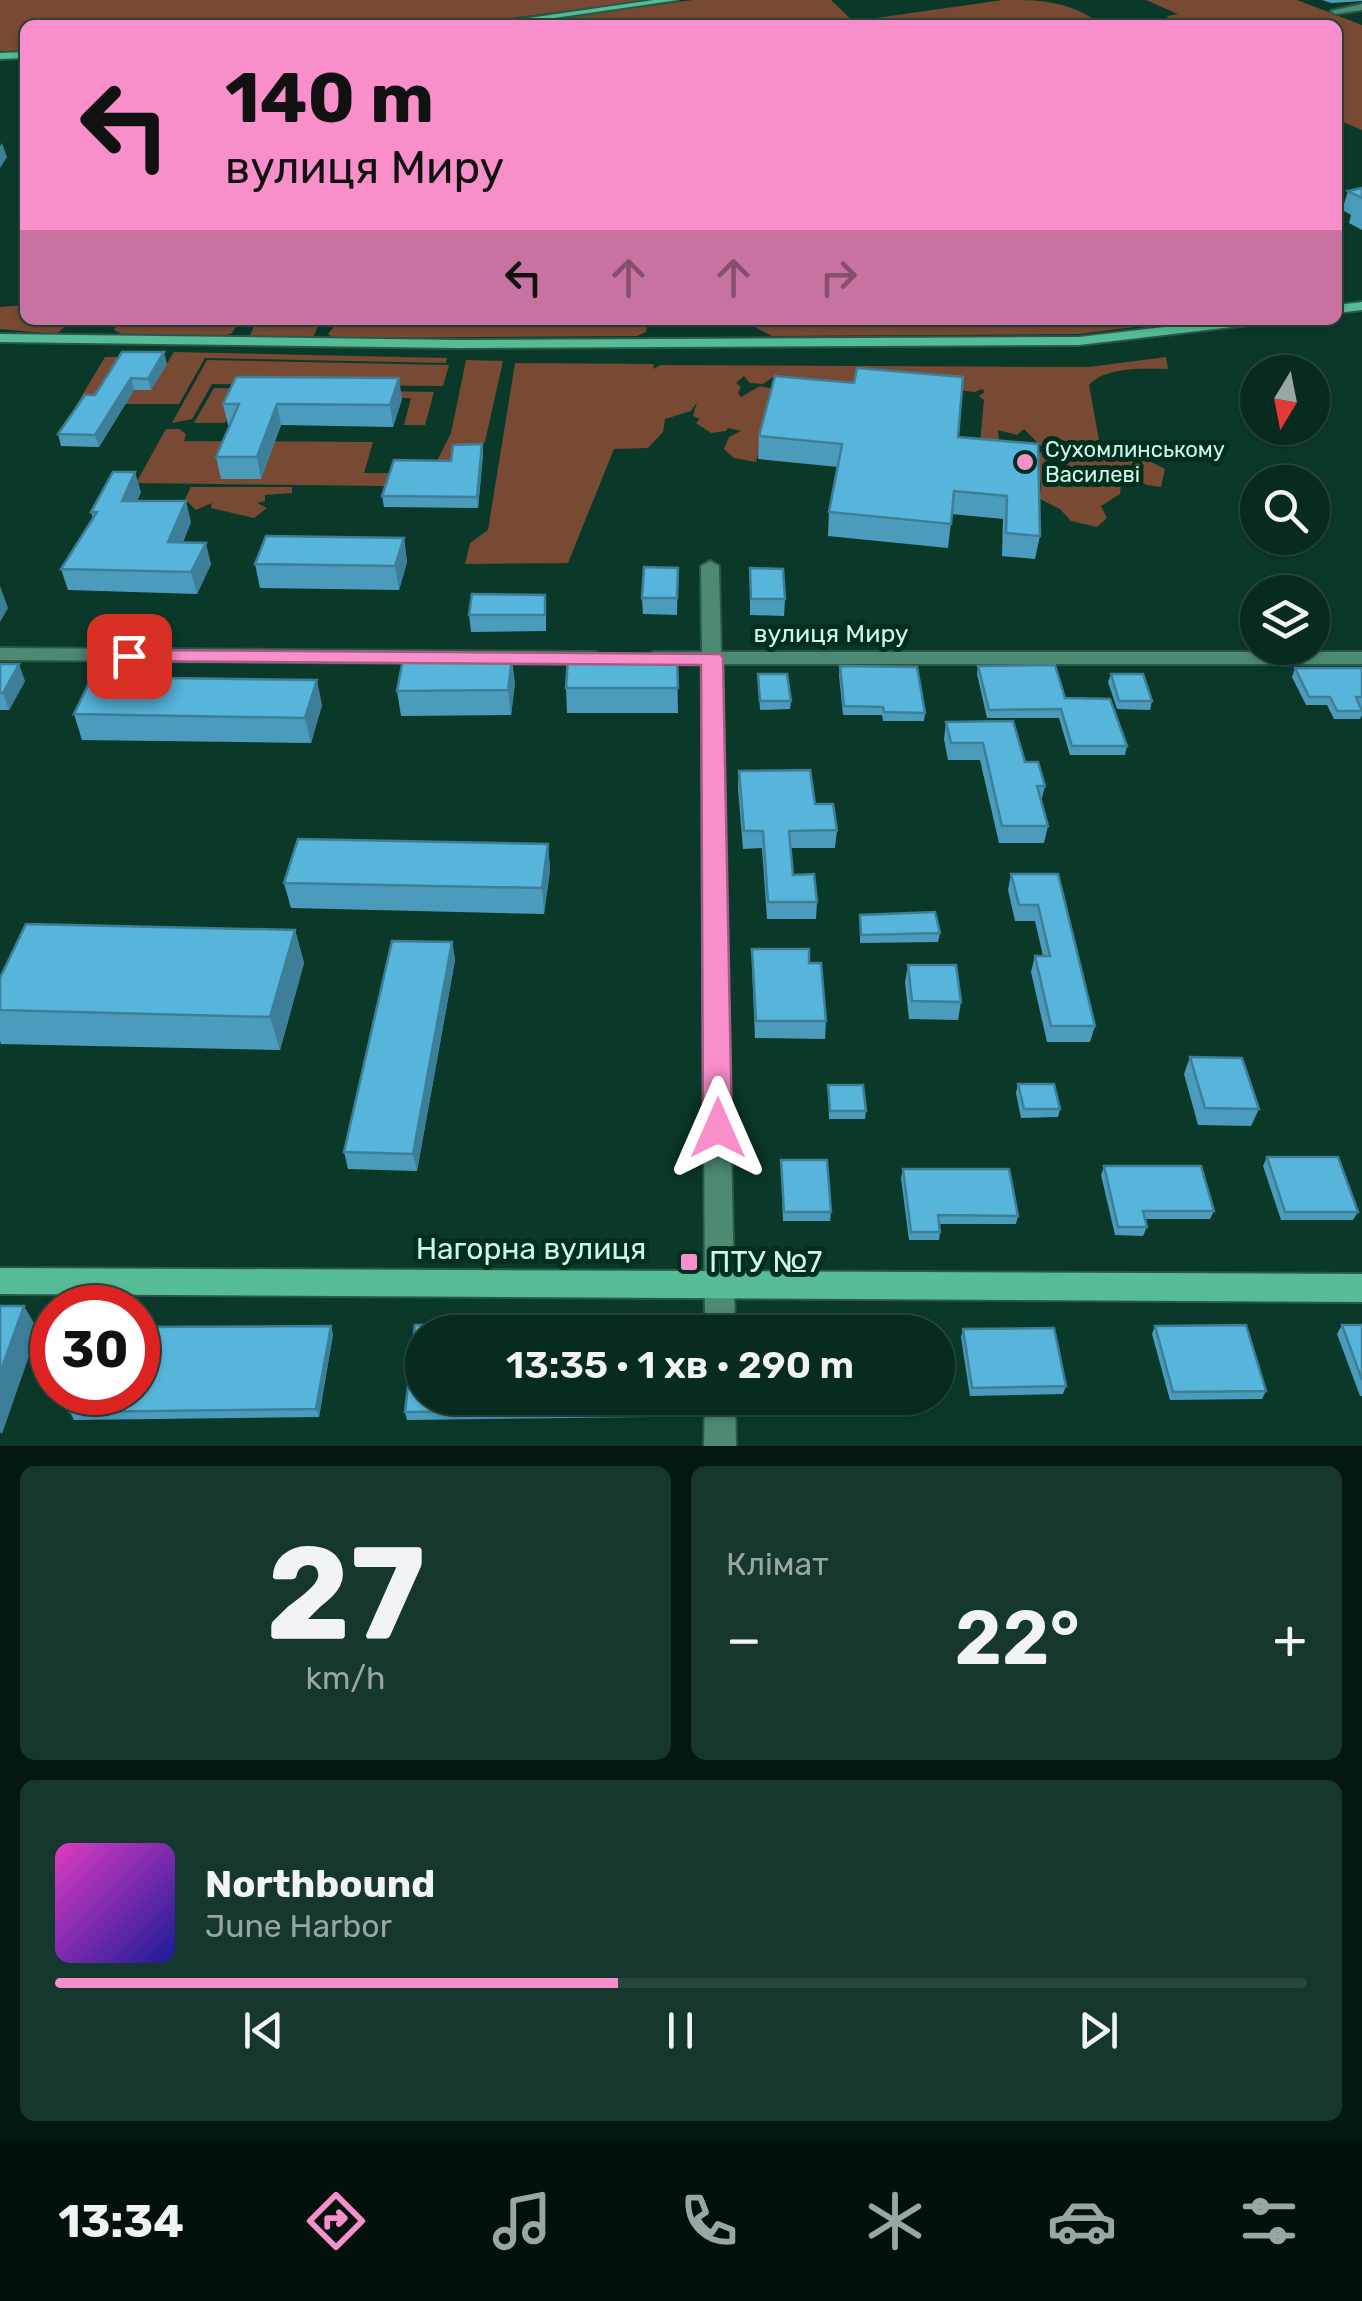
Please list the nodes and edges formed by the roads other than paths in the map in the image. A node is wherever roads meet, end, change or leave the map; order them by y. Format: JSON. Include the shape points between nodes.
{"nodes":[{"id":1,"x":674,"y":0,"type":"edge"},
{"id":2,"x":1362,"y":7,"type":"edge"},
{"id":3,"x":1335,"y":11,"type":"dead end"},
{"id":4,"x":524,"y":20,"type":"edge"},
{"id":5,"x":1215,"y":325,"type":"edge"},
{"id":6,"x":0,"y":338,"type":"edge"},
{"id":7,"x":710,"y":566,"type":"dead end"},
{"id":8,"x":0,"y":654,"type":"edge"},
{"id":9,"x":712,"y":658,"type":"junction"},
{"id":10,"x":1362,"y":658,"type":"edge"},
{"id":11,"x":0,"y":1281,"type":"edge"},
{"id":12,"x":720,"y":1285,"type":"junction"},
{"id":13,"x":1362,"y":1288,"type":"edge"},
{"id":14,"x":720,"y":1315,"type":"edge"},
{"id":15,"x":720,"y":1415,"type":"edge"},
{"id":16,"x":720,"y":1446,"type":"edge"}],
"edges":[{"from":1,"to":4,"type":"street"},
{"from":2,"to":3,"type":"street"},
{"from":5,"to":6,"type":"street","via":[[1078,341]]},
{"from":7,"to":9,"type":"street"},
{"from":8,"to":9,"type":"street","name":"вулиця Миру"},
{"from":9,"to":10,"type":"street","name":"вулиця Миру"},
{"from":9,"to":12,"type":"street"},
{"from":11,"to":12,"type":"street","name":"Нагорна вулиця"},
{"from":12,"to":13,"type":"street","name":"Нагорна вулиця"},
{"from":12,"to":14,"type":"street"},
{"from":15,"to":16,"type":"street"}]}
